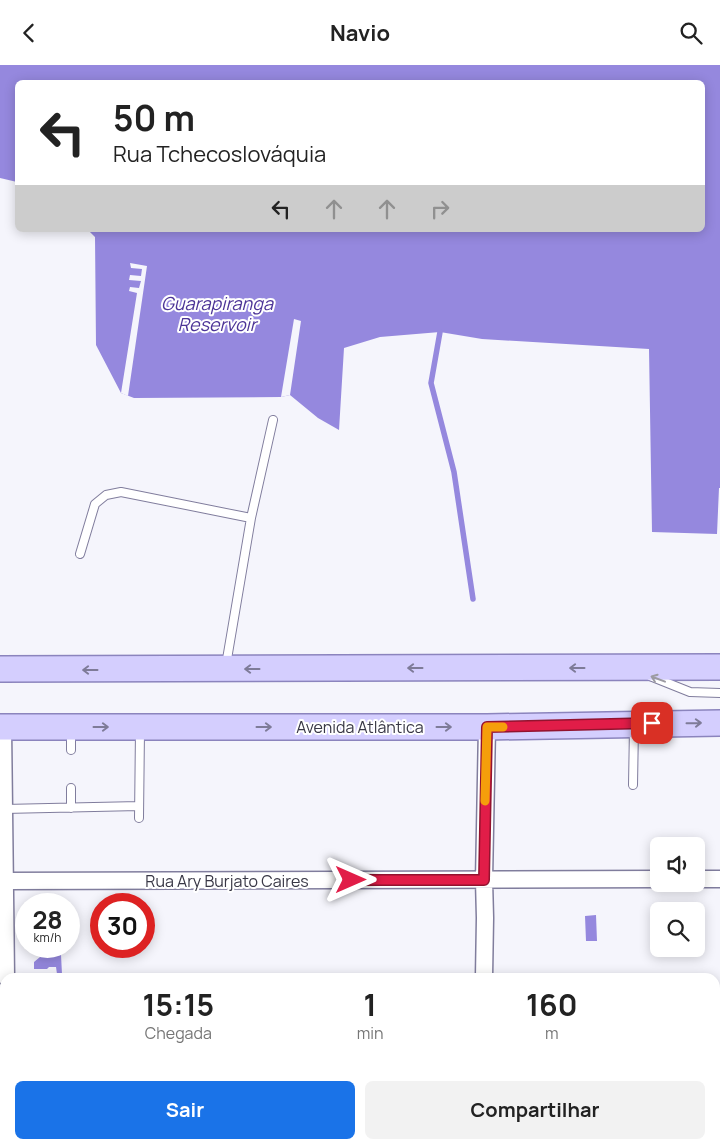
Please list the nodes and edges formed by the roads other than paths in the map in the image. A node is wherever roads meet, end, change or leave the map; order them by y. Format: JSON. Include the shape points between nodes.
{"nodes":[{"id":1,"x":273,"y":420,"type":"dead end"},
{"id":2,"x":251,"y":518,"type":"junction"},
{"id":3,"x":80,"y":554,"type":"dead end"},
{"id":4,"x":626,"y":667,"type":"junction"},
{"id":5,"x":720,"y":667,"type":"edge"},
{"id":6,"x":0,"y":669,"type":"edge"},
{"id":7,"x":225,"y":669,"type":"junction"},
{"id":8,"x":720,"y":693,"type":"edge"},
{"id":9,"x":634,"y":723,"type":"junction"},
{"id":10,"x":720,"y":723,"type":"edge"},
{"id":11,"x":2,"y":727,"type":"edge"},
{"id":12,"x":140,"y":727,"type":"junction"},
{"id":13,"x":487,"y":727,"type":"junction"},
{"id":14,"x":633,"y":785,"type":"dead end"},
{"id":15,"x":71,"y":788,"type":"dead end"},
{"id":16,"x":139,"y":806,"type":"junction"},
{"id":17,"x":71,"y":808,"type":"junction"},
{"id":18,"x":4,"y":809,"type":"junction"},
{"id":19,"x":139,"y":818,"type":"dead end"},
{"id":20,"x":650,"y":879,"type":"edge"},
{"id":21,"x":705,"y":879,"type":"edge"},
{"id":22,"x":720,"y":879,"type":"edge"},
{"id":23,"x":484,"y":880,"type":"junction"},
{"id":24,"x":5,"y":881,"type":"junction"},
{"id":25,"x":6,"y":973,"type":"edge"},
{"id":26,"x":484,"y":973,"type":"edge"}],
"edges":[{"from":1,"to":2,"type":"lane"},
{"from":2,"to":3,"type":"lane","via":[[121,493],[106,495],[95,504]]},
{"from":2,"to":7,"type":"lane"},
{"from":4,"to":5,"type":"main road"},
{"from":4,"to":7,"type":"main road","one_way":true},
{"from":8,"to":4,"type":"lane","one_way":true,"via":[[690,692]]},
{"from":7,"to":6,"type":"main road","one_way":true},
{"from":9,"to":10,"type":"main road","name":"Avenida Atlântica","one_way":true},
{"from":9,"to":13,"type":"main road","name":"Avenida Atlântica"},
{"from":9,"to":14,"type":"lane"},
{"from":11,"to":12,"type":"main road","name":"Avenida Atlântica","one_way":true,"via":[[71,738]]},
{"from":11,"to":18,"type":"street"},
{"from":12,"to":13,"type":"main road","name":"Avenida Atlântica","one_way":true},
{"from":12,"to":16,"type":"lane"},
{"from":13,"to":23,"type":"street"},
{"from":15,"to":17,"type":"lane"},
{"from":16,"to":17,"type":"lane"},
{"from":16,"to":19,"type":"lane"},
{"from":17,"to":18,"type":"lane"},
{"from":18,"to":24,"type":"street"},
{"from":20,"to":23,"type":"street","name":"Rua Ary Burjato Caires"},
{"from":21,"to":22,"type":"street"},
{"from":23,"to":24,"type":"street","name":"Rua Ary Burjato Caires"},
{"from":23,"to":26,"type":"street"},
{"from":24,"to":25,"type":"street"}]}
